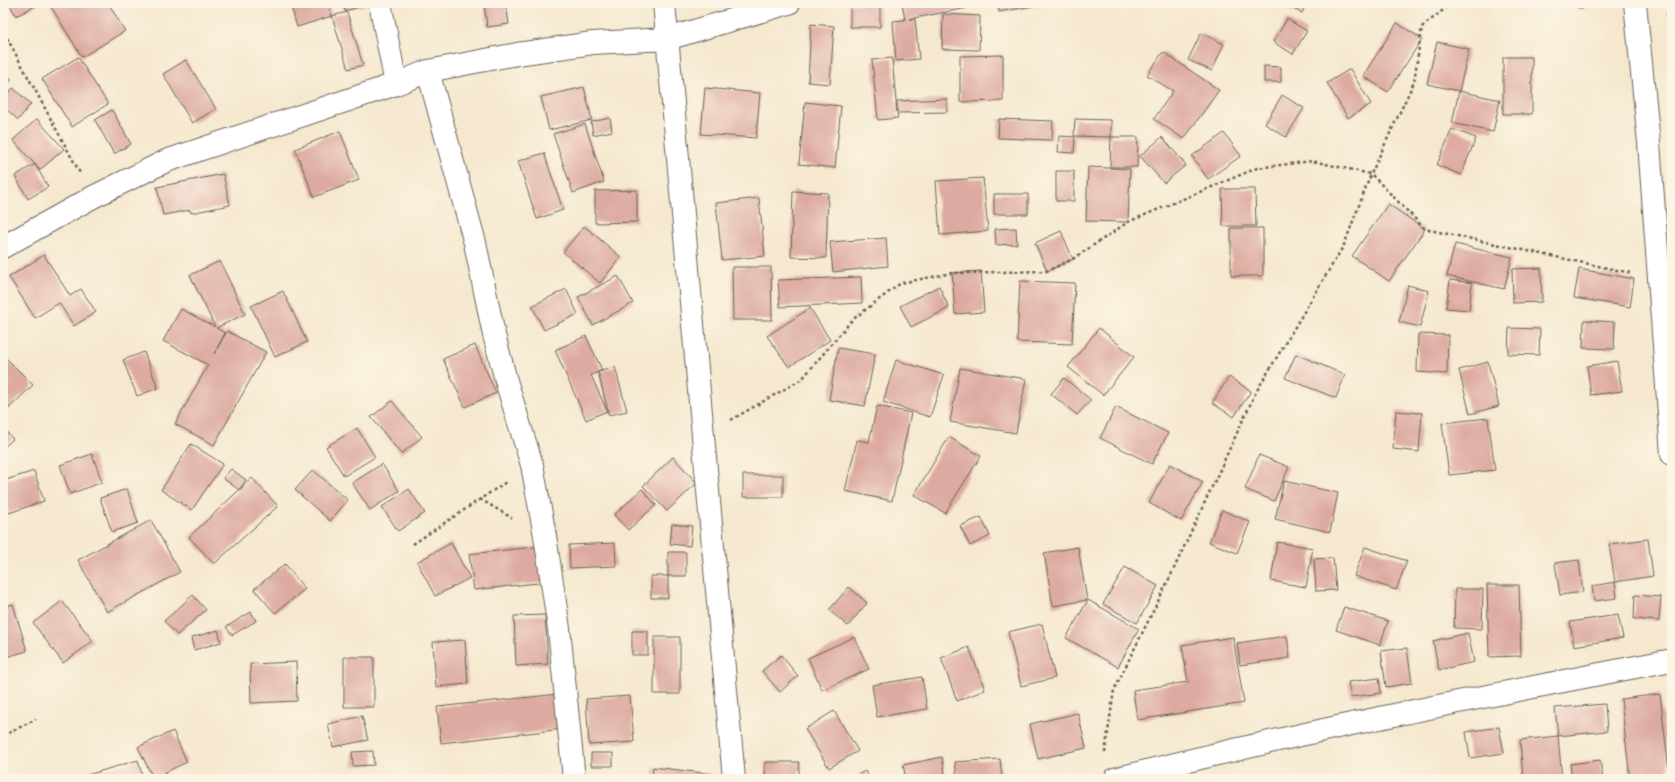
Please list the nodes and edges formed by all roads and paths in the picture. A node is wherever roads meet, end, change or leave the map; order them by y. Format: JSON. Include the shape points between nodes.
{"nodes":[{"id":1,"x":380,"y":3,"type":"edge"},
{"id":2,"x":664,"y":3,"type":"edge"},
{"id":3,"x":789,"y":3,"type":"edge"},
{"id":4,"x":1452,"y":3,"type":"edge"},
{"id":5,"x":1635,"y":3,"type":"edge"},
{"id":6,"x":6,"y":38,"type":"dead end"},
{"id":7,"x":667,"y":39,"type":"junction"},
{"id":8,"x":428,"y":72,"type":"junction"},
{"id":9,"x":396,"y":84,"type":"junction"},
{"id":10,"x":1372,"y":174,"type":"junction"},
{"id":11,"x":93,"y":197,"type":"junction"},
{"id":12,"x":3,"y":247,"type":"edge"},
{"id":13,"x":1659,"y":279,"type":"junction"},
{"id":14,"x":704,"y":436,"type":"junction"},
{"id":15,"x":1672,"y":454,"type":"edge"},
{"id":16,"x":532,"y":465,"type":"junction"},
{"id":17,"x":413,"y":544,"type":"dead end"},
{"id":18,"x":1672,"y":660,"type":"edge"},
{"id":19,"x":36,"y":719,"type":"dead end"},
{"id":20,"x":3,"y":736,"type":"edge"},
{"id":21,"x":1104,"y":757,"type":"dead end"},
{"id":22,"x":574,"y":779,"type":"edge"},
{"id":23,"x":734,"y":779,"type":"edge"},
{"id":24,"x":1115,"y":779,"type":"edge"}],
"edges":[{"from":1,"to":9,"type":"street"},
{"from":2,"to":7,"type":"street"},
{"from":3,"to":7,"type":"street"},
{"from":4,"to":10,"type":"path","via":[[1422,27],[1414,82]]},
{"from":5,"to":13,"type":"street"},
{"from":6,"to":11,"type":"path"},
{"from":7,"to":8,"type":"street","via":[[593,43],[517,54]]},
{"from":7,"to":14,"type":"street"},
{"from":8,"to":9,"type":"street"},
{"from":8,"to":16,"type":"street","via":[[475,243],[494,335]]},
{"from":9,"to":11,"type":"street","via":[[166,161]]},
{"from":10,"to":13,"type":"path","via":[[1425,229]]},
{"from":10,"to":14,"type":"path","via":[[1312,161],[1257,168],[1128,222],[1073,259],[1047,270],[952,273],[901,283],[852,320],[802,379]]},
{"from":10,"to":21,"type":"path","via":[[1344,245],[1256,392],[1114,690]]},
{"from":11,"to":12,"type":"street"},
{"from":13,"to":15,"type":"street"},
{"from":14,"to":23,"type":"street"},
{"from":16,"to":17,"type":"path"},
{"from":16,"to":22,"type":"street","via":[[559,629]]},
{"from":18,"to":24,"type":"street","via":[[1516,690],[1186,761]]},
{"from":19,"to":20,"type":"path"}]}
